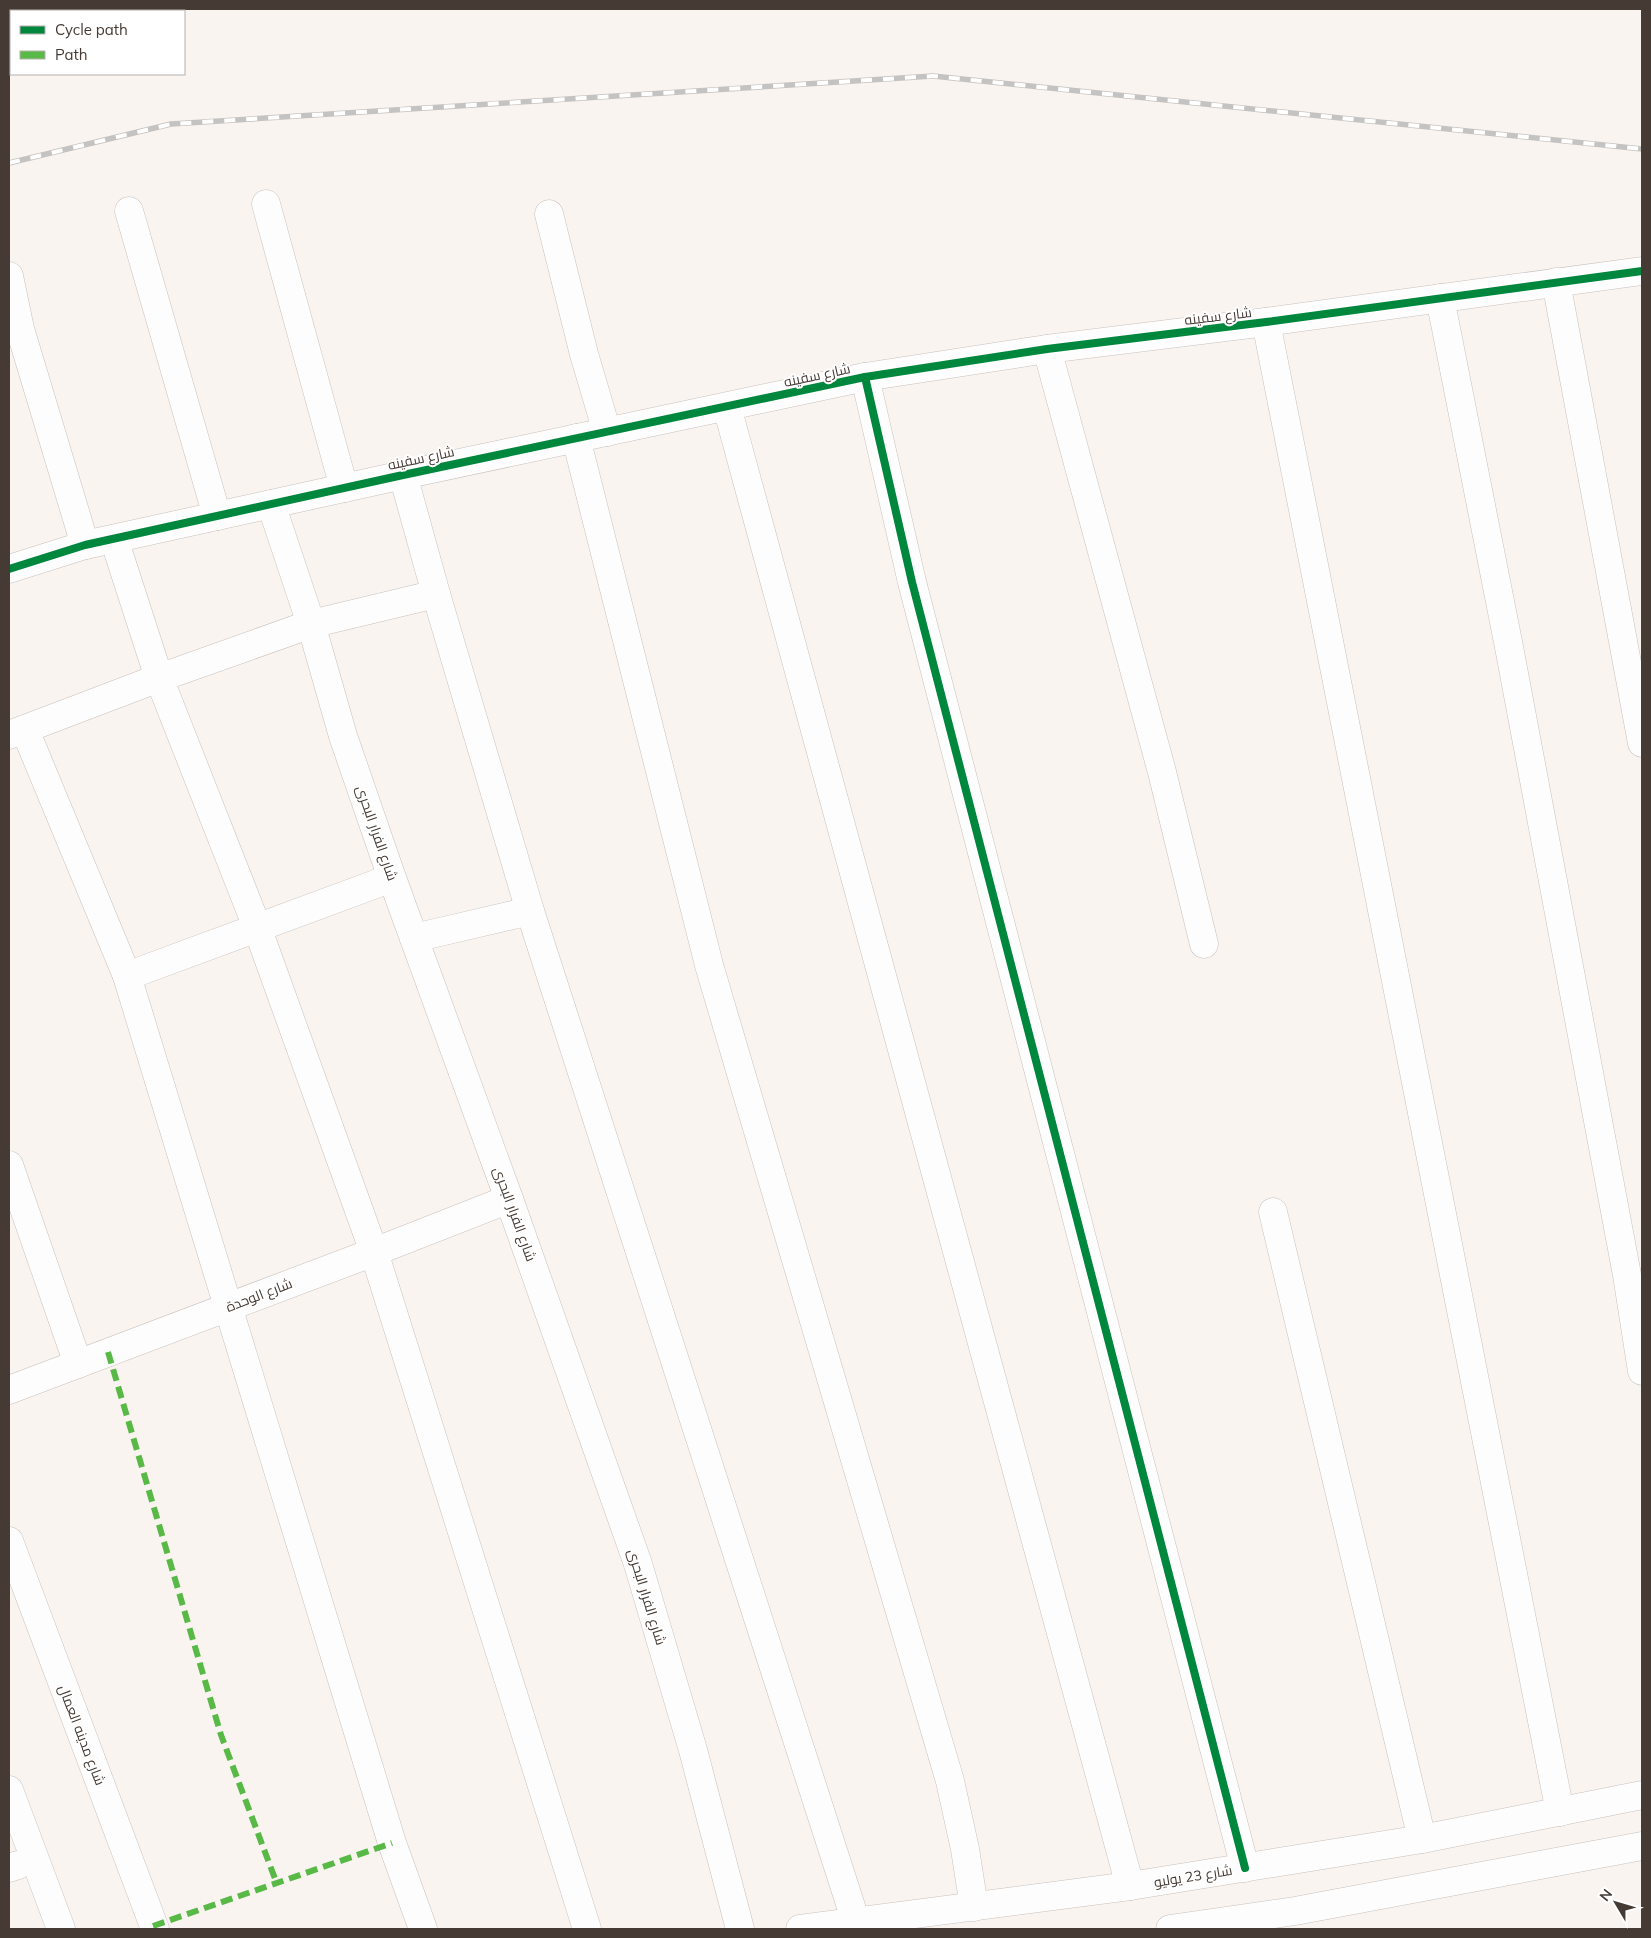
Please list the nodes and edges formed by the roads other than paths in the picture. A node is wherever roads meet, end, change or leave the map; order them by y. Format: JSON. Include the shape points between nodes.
{"nodes":[{"id":1,"x":266,"y":204,"type":"dead end"},
{"id":2,"x":129,"y":211,"type":"dead end"},
{"id":3,"x":549,"y":214,"type":"dead end"},
{"id":4,"x":1642,"y":271,"type":"edge"},
{"id":5,"x":9,"y":276,"type":"edge"},
{"id":6,"x":1556,"y":282,"type":"junction"},
{"id":7,"x":1440,"y":298,"type":"junction"},
{"id":8,"x":1266,"y":322,"type":"junction"},
{"id":9,"x":1047,"y":349,"type":"junction"},
{"id":10,"x":865,"y":377,"type":"junction"},
{"id":11,"x":727,"y":406,"type":"junction"},
{"id":12,"x":607,"y":432,"type":"junction"},
{"id":13,"x":576,"y":438,"type":"junction"},
{"id":14,"x":403,"y":475,"type":"junction"},
{"id":15,"x":344,"y":488,"type":"junction"},
{"id":16,"x":271,"y":504,"type":"junction"},
{"id":17,"x":217,"y":516,"type":"junction"},
{"id":18,"x":114,"y":539,"type":"junction"},
{"id":19,"x":85,"y":545,"type":"junction"},
{"id":20,"x":9,"y":569,"type":"edge"},
{"id":21,"x":436,"y":594,"type":"junction"},
{"id":22,"x":311,"y":624,"type":"junction"},
{"id":23,"x":159,"y":678,"type":"junction"},
{"id":24,"x":17,"y":732,"type":"edge"},
{"id":25,"x":1642,"y":743,"type":"edge"},
{"id":26,"x":392,"y":878,"type":"junction"},
{"id":27,"x":530,"y":911,"type":"junction"},
{"id":28,"x":257,"y":927,"type":"junction"},
{"id":29,"x":414,"y":938,"type":"junction"},
{"id":30,"x":1204,"y":944,"type":"dead end"},
{"id":31,"x":127,"y":976,"type":"junction"},
{"id":32,"x":9,"y":1165,"type":"edge"},
{"id":33,"x":509,"y":1199,"type":"junction"},
{"id":34,"x":1273,"y":1212,"type":"dead end"},
{"id":35,"x":374,"y":1252,"type":"junction"},
{"id":36,"x":228,"y":1307,"type":"junction"},
{"id":37,"x":78,"y":1364,"type":"junction"},
{"id":38,"x":1642,"y":1371,"type":"edge"},
{"id":39,"x":9,"y":1390,"type":"edge"},
{"id":40,"x":9,"y":1541,"type":"edge"},
{"id":41,"x":9,"y":1790,"type":"edge"},
{"id":42,"x":1642,"y":1795,"type":"edge"},
{"id":43,"x":1560,"y":1812,"type":"junction"},
{"id":44,"x":1422,"y":1839,"type":"junction"},
{"id":45,"x":1642,"y":1846,"type":"edge"},
{"id":46,"x":1245,"y":1868,"type":"junction"},
{"id":47,"x":1130,"y":1886,"type":"junction"},
{"id":48,"x":974,"y":1907,"type":"junction"},
{"id":49,"x":856,"y":1922,"type":"junction"},
{"id":50,"x":61,"y":1929,"type":"edge"},
{"id":51,"x":155,"y":1929,"type":"edge"},
{"id":52,"x":423,"y":1929,"type":"edge"},
{"id":53,"x":587,"y":1929,"type":"edge"},
{"id":54,"x":740,"y":1929,"type":"edge"},
{"id":55,"x":800,"y":1929,"type":"edge"},
{"id":56,"x":1170,"y":1929,"type":"edge"}],
"edges":[{"from":1,"to":15,"type":"street"},
{"from":2,"to":17,"type":"street"},
{"from":3,"to":12,"type":"street"},
{"from":4,"to":6,"type":"street","name":"شارع سفينه"},
{"from":5,"to":19,"type":"street","via":[[20,329]]},
{"from":6,"to":7,"type":"street","name":"شارع سفينه"},
{"from":6,"to":25,"type":"street"},
{"from":7,"to":8,"type":"street","name":"شارع سفينه"},
{"from":7,"to":38,"type":"street","via":[[1511,657]]},
{"from":8,"to":9,"type":"street","name":"شارع سفينه"},
{"from":8,"to":43,"type":"street"},
{"from":9,"to":10,"type":"street","name":"شارع سفينه"},
{"from":9,"to":30,"type":"street","via":[[1162,772]]},
{"from":10,"to":11,"type":"street","name":"شارع سفينه"},
{"from":10,"to":46,"type":"street","via":[[912,582]]},
{"from":11,"to":12,"type":"street","name":"شارع سفينه"},
{"from":11,"to":47,"type":"street"},
{"from":12,"to":13,"type":"street","name":"شارع سفينه"},
{"from":13,"to":14,"type":"street","name":"شارع سفينه"},
{"from":13,"to":48,"type":"street","via":[[709,965],[950,1781]]},
{"from":14,"to":15,"type":"street","name":"شارع سفينه"},
{"from":14,"to":21,"type":"street"},
{"from":15,"to":16,"type":"street","name":"شارع سفينه"},
{"from":16,"to":17,"type":"street","name":"شارع سفينه"},
{"from":16,"to":22,"type":"street","name":"شارع الفرار البحرى"},
{"from":17,"to":18,"type":"street","name":"شارع سفينه"},
{"from":18,"to":19,"type":"street","name":"شارع سفينه"},
{"from":18,"to":23,"type":"street"},
{"from":19,"to":20,"type":"street","name":"شارع سفينه"},
{"from":21,"to":22,"type":"street"},
{"from":21,"to":27,"type":"street"},
{"from":22,"to":23,"type":"street"},
{"from":22,"to":26,"type":"street","name":"شارع الفرار البحرى","via":[[343,736]]},
{"from":23,"to":24,"type":"street"},
{"from":23,"to":28,"type":"street"},
{"from":24,"to":31,"type":"street"},
{"from":26,"to":28,"type":"street"},
{"from":26,"to":29,"type":"street","name":"شارع الفرار البحرى"},
{"from":27,"to":29,"type":"street"},
{"from":27,"to":49,"type":"street"},
{"from":28,"to":31,"type":"street"},
{"from":28,"to":35,"type":"street"},
{"from":29,"to":33,"type":"street","name":"شارع الفرار البحرى"},
{"from":31,"to":36,"type":"street"},
{"from":32,"to":37,"type":"street"},
{"from":33,"to":35,"type":"street","name":"شارع الوحدة"},
{"from":33,"to":54,"type":"street","name":"شارع الفرار البحرى","via":[[638,1564],[694,1750]]},
{"from":34,"to":44,"type":"street"},
{"from":35,"to":36,"type":"street","name":"شارع الوحدة"},
{"from":35,"to":53,"type":"street"},
{"from":36,"to":37,"type":"street","name":"شارع الوحدة"},
{"from":36,"to":52,"type":"street","via":[[392,1843]]},
{"from":37,"to":39,"type":"street","name":"شارع الوحدة"},
{"from":40,"to":51,"type":"street","name":"شارع مدينه العمال"},
{"from":41,"to":50,"type":"street"},
{"from":42,"to":43,"type":"street","name":"شارع 23 يوليو"},
{"from":43,"to":44,"type":"street","name":"شارع 23 يوليو"},
{"from":44,"to":46,"type":"street","name":"شارع 23 يوليو"},
{"from":45,"to":56,"type":"street","via":[[1295,1911]]},
{"from":46,"to":47,"type":"street","name":"شارع 23 يوليو"},
{"from":47,"to":48,"type":"street","name":"شارع 23 يوليو"},
{"from":48,"to":49,"type":"street","name":"شارع 23 يوليو"},
{"from":49,"to":55,"type":"street","name":"شارع 23 يوليو"}]}
